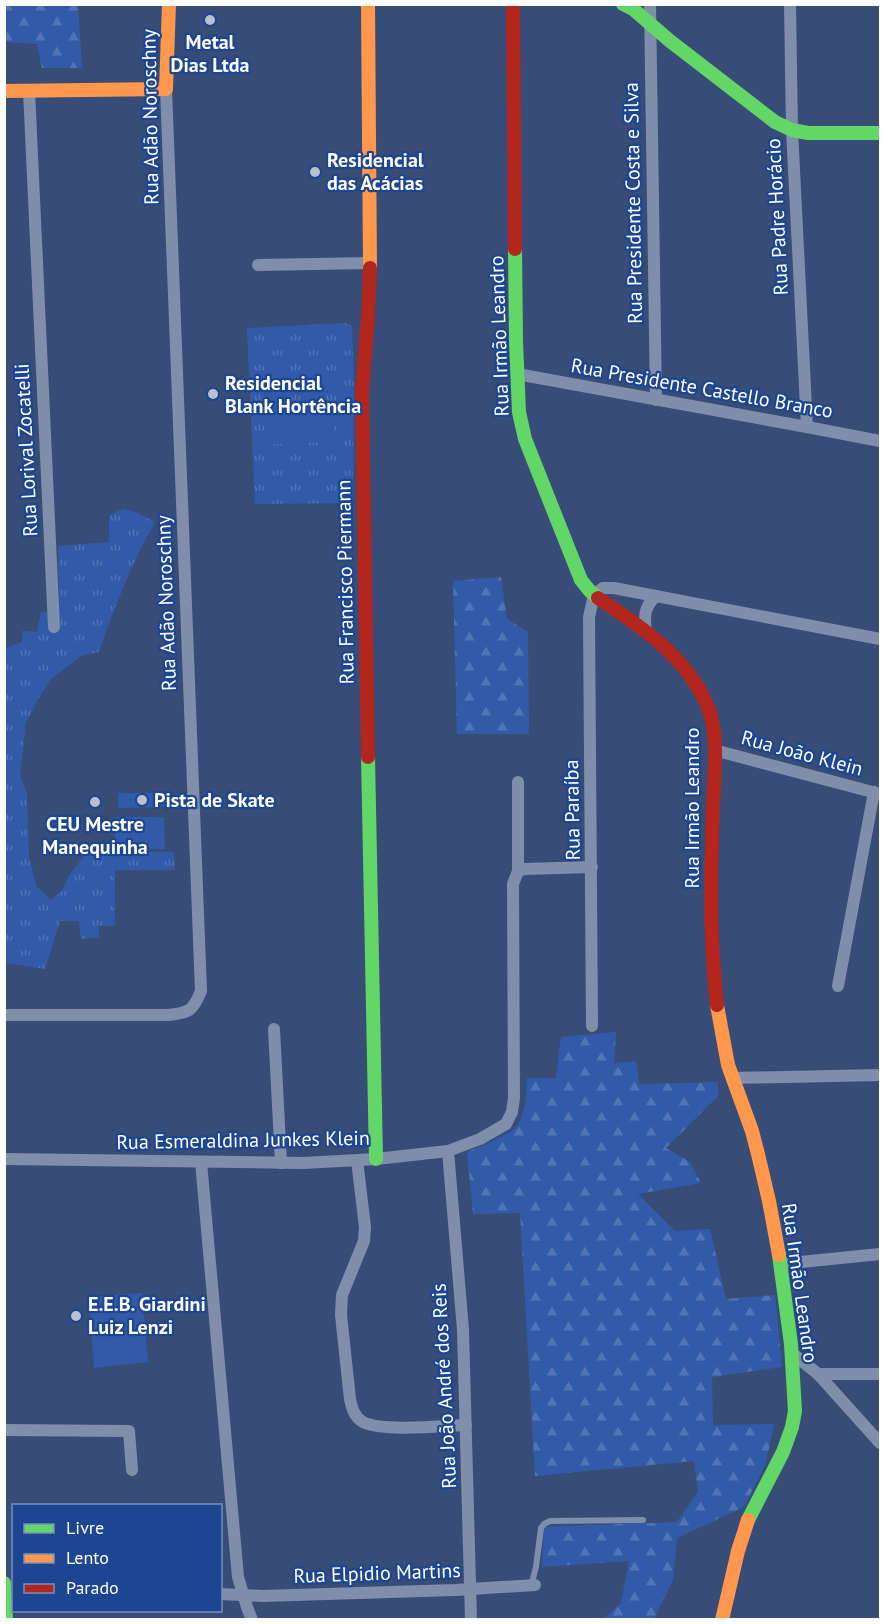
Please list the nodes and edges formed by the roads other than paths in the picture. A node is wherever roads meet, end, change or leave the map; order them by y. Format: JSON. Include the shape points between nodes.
{"nodes":[{"id":1,"x":368,"y":4,"type":"edge"},
{"id":2,"x":513,"y":4,"type":"edge"},
{"id":3,"x":623,"y":4,"type":"edge"},
{"id":4,"x":650,"y":4,"type":"edge"},
{"id":5,"x":790,"y":4,"type":"edge"},
{"id":6,"x":169,"y":5,"type":"edge"},
{"id":7,"x":651,"y":23,"type":"junction"},
{"id":8,"x":166,"y":89,"type":"junction"},
{"id":9,"x":4,"y":91,"type":"edge"},
{"id":10,"x":29,"y":91,"type":"junction"},
{"id":11,"x":792,"y":130,"type":"junction"},
{"id":12,"x":880,"y":134,"type":"edge"},
{"id":13,"x":370,"y":263,"type":"junction"},
{"id":14,"x":258,"y":265,"type":"dead end"},
{"id":15,"x":517,"y":374,"type":"junction"},
{"id":16,"x":656,"y":400,"type":"junction"},
{"id":17,"x":807,"y":427,"type":"junction"},
{"id":18,"x":880,"y":441,"type":"edge"},
{"id":19,"x":594,"y":595,"type":"junction"},
{"id":20,"x":656,"y":596,"type":"junction"},
{"id":21,"x":54,"y":627,"type":"dead end"},
{"id":22,"x":646,"y":632,"type":"junction"},
{"id":23,"x":880,"y":639,"type":"edge"},
{"id":24,"x":714,"y":750,"type":"junction"},
{"id":25,"x":518,"y":782,"type":"dead end"},
{"id":26,"x":877,"y":793,"type":"edge"},
{"id":27,"x":592,"y":867,"type":"junction"},
{"id":28,"x":518,"y":871,"type":"junction"},
{"id":29,"x":838,"y":986,"type":"dead end"},
{"id":30,"x":4,"y":1015,"type":"edge"},
{"id":31,"x":592,"y":1026,"type":"dead end"},
{"id":32,"x":274,"y":1029,"type":"dead end"},
{"id":33,"x":880,"y":1075,"type":"edge"},
{"id":34,"x":732,"y":1078,"type":"junction"},
{"id":35,"x":448,"y":1151,"type":"junction"},
{"id":36,"x":4,"y":1159,"type":"edge"},
{"id":37,"x":376,"y":1159,"type":"junction"},
{"id":38,"x":357,"y":1160,"type":"junction"},
{"id":39,"x":201,"y":1162,"type":"junction"},
{"id":40,"x":281,"y":1163,"type":"junction"},
{"id":41,"x":880,"y":1254,"type":"edge"},
{"id":42,"x":781,"y":1264,"type":"junction"},
{"id":43,"x":792,"y":1353,"type":"junction"},
{"id":44,"x":818,"y":1374,"type":"junction"},
{"id":45,"x":880,"y":1374,"type":"edge"},
{"id":46,"x":466,"y":1425,"type":"junction"},
{"id":47,"x":4,"y":1431,"type":"edge"},
{"id":48,"x":880,"y":1443,"type":"edge"},
{"id":49,"x":132,"y":1470,"type":"dead end"},
{"id":50,"x":643,"y":1520,"type":"dead end"},
{"id":51,"x":4,"y":1583,"type":"edge"},
{"id":52,"x":533,"y":1586,"type":"joint"},
{"id":53,"x":471,"y":1589,"type":"junction"},
{"id":54,"x":222,"y":1594,"type":"edge"},
{"id":55,"x":243,"y":1595,"type":"junction"},
{"id":56,"x":8,"y":1603,"type":"edge"},
{"id":57,"x":6,"y":1620,"type":"edge"},
{"id":58,"x":252,"y":1620,"type":"edge"},
{"id":59,"x":471,"y":1620,"type":"edge"},
{"id":60,"x":722,"y":1620,"type":"edge"}],
"edges":[{"from":1,"to":13,"type":"street","name":"Rua Francisco Piermann"},
{"from":2,"to":15,"type":"street","name":"Rua Irmão Leandro"},
{"from":3,"to":7,"type":"street"},
{"from":4,"to":7,"type":"street","name":"Rua Presidente Costa e Silva"},
{"from":5,"to":11,"type":"street","name":"Rua Padre Horácio"},
{"from":6,"to":8,"type":"street","name":"Rua Adão Noroschny"},
{"from":7,"to":11,"type":"street","via":[[765,116]]},
{"from":7,"to":16,"type":"street","name":"Rua Presidente Costa e Silva"},
{"from":8,"to":10,"type":"street"},
{"from":8,"to":30,"type":"street","name":"Rua Adão Noroschny","via":[[201,991],[196,1004],[185,1014]]},
{"from":9,"to":10,"type":"street"},
{"from":10,"to":21,"type":"street","name":"Rua Lorival Zocatelli"},
{"from":11,"to":12,"type":"street"},
{"from":11,"to":17,"type":"street","name":"Rua Padre Horácio"},
{"from":13,"to":14,"type":"street"},
{"from":13,"to":37,"type":"street","name":"Rua Francisco Piermann","via":[[362,447]]},
{"from":15,"to":16,"type":"street","name":"Rua Presidente Castello Branco"},
{"from":15,"to":19,"type":"street","name":"Rua Irmão Leandro","via":[[525,439],[581,580]]},
{"from":16,"to":17,"type":"street","name":"Rua Presidente Castello Branco"},
{"from":17,"to":18,"type":"street","name":"Rua Presidente Castello Branco"},
{"from":19,"to":20,"type":"street","via":[[608,588]]},
{"from":19,"to":22,"type":"street","name":"Rua Irmão Leandro"},
{"from":19,"to":27,"type":"street","name":"Rua Paraíba","via":[[589,617]]},
{"from":20,"to":22,"type":"street","via":[[646,608]]},
{"from":20,"to":23,"type":"street"},
{"from":22,"to":24,"type":"street","name":"Rua Irmão Leandro","via":[[678,661],[703,695],[713,723]]},
{"from":24,"to":26,"type":"street","name":"Rua João Klein"},
{"from":24,"to":34,"type":"street","name":"Rua Irmão Leandro","via":[[712,961],[716,1011]]},
{"from":25,"to":28,"type":"street","name":"Rua Esmeraldina Junkes Klein"},
{"from":26,"to":29,"type":"street"},
{"from":27,"to":28,"type":"street"},
{"from":27,"to":31,"type":"street","name":"Rua Paraíba"},
{"from":28,"to":35,"type":"street","name":"Rua Esmeraldina Junkes Klein","via":[[513,884],[513,1112],[499,1129]]},
{"from":32,"to":40,"type":"street"},
{"from":33,"to":34,"type":"street"},
{"from":34,"to":42,"type":"street","name":"Rua Irmão Leandro","via":[[752,1130]]},
{"from":35,"to":37,"type":"street","name":"Rua Esmeraldina Junkes Klein"},
{"from":35,"to":46,"type":"street","name":"Rua João André dos Reis","via":[[463,1330]]},
{"from":36,"to":39,"type":"street","name":"Rua Esmeraldina Junkes Klein"},
{"from":37,"to":38,"type":"street","name":"Rua Esmeraldina Junkes Klein"},
{"from":38,"to":40,"type":"street","name":"Rua Esmeraldina Junkes Klein"},
{"from":38,"to":46,"type":"street","via":[[365,1227],[342,1295],[341,1315],[352,1412],[363,1422],[380,1428]]},
{"from":39,"to":40,"type":"street","name":"Rua Esmeraldina Junkes Klein"},
{"from":39,"to":55,"type":"street","via":[[238,1577]]},
{"from":41,"to":42,"type":"street"},
{"from":42,"to":43,"type":"street","name":"Rua Irmão Leandro"},
{"from":43,"to":44,"type":"street"},
{"from":43,"to":60,"type":"street","name":"Rua Irmão Leandro","via":[[792,1430],[752,1511]]},
{"from":44,"to":45,"type":"street"},
{"from":44,"to":48,"type":"street"},
{"from":46,"to":53,"type":"street","name":"Rua João André dos Reis"},
{"from":47,"to":49,"type":"street","via":[[129,1431]]},
{"from":50,"to":52,"type":"lane","via":[[544,1524]]},
{"from":51,"to":56,"type":"street"},
{"from":52,"to":53,"type":"street","name":"Rua Elpidio Martins"},
{"from":53,"to":55,"type":"street","name":"Rua Elpidio Martins"},
{"from":53,"to":59,"type":"street","name":"Rua João André dos Reis"},
{"from":54,"to":55,"type":"street","name":"Rua Elpidio Martins"},
{"from":55,"to":58,"type":"street"},
{"from":56,"to":57,"type":"street"}]}
